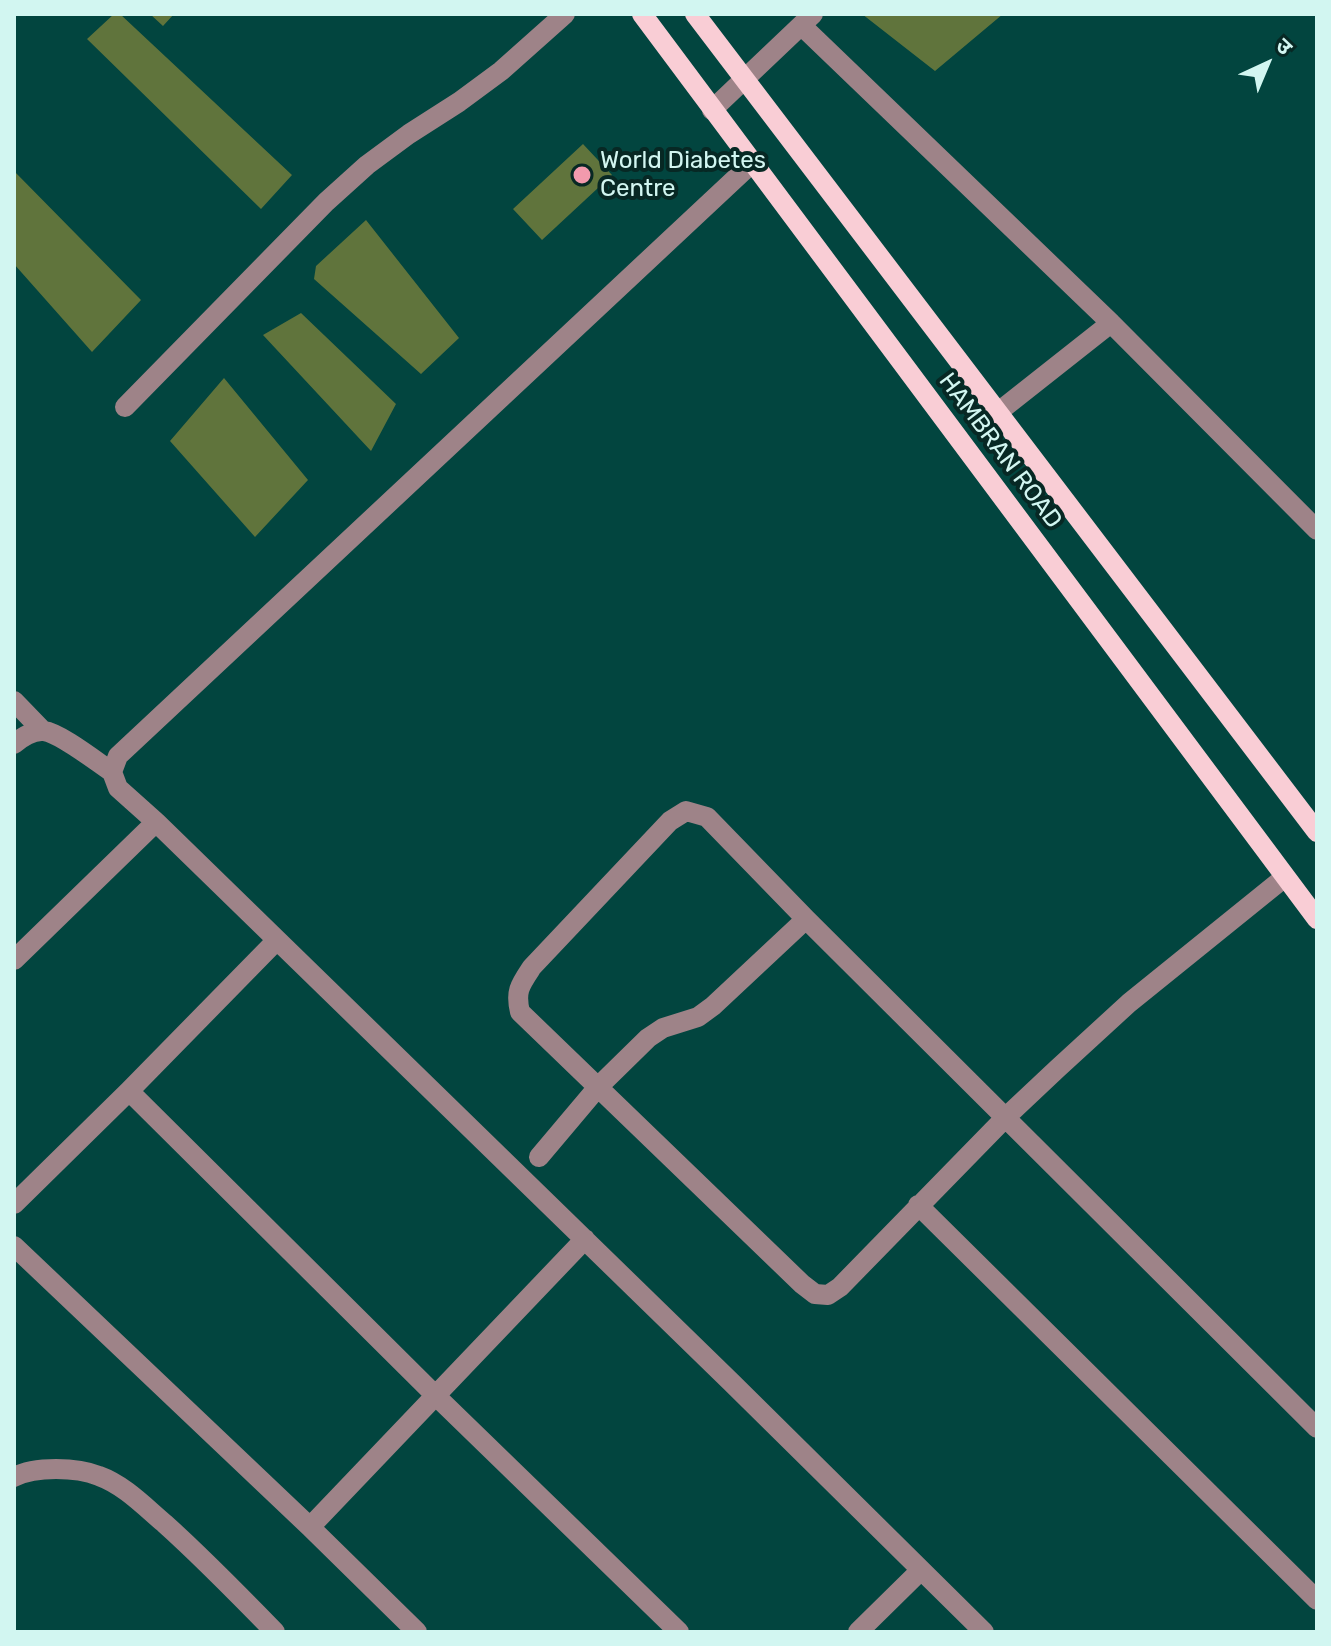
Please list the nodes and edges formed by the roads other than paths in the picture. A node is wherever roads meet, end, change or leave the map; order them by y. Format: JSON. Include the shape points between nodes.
{"nodes":[{"id":1,"x":565,"y":14,"type":"edge"},
{"id":2,"x":642,"y":14,"type":"edge"},
{"id":3,"x":695,"y":14,"type":"edge"},
{"id":4,"x":807,"y":20,"type":"edge"},
{"id":5,"x":743,"y":80,"type":"junction"},
{"id":6,"x":712,"y":110,"type":"junction"},
{"id":7,"x":752,"y":163,"type":"junction"},
{"id":8,"x":1111,"y":323,"type":"junction"},
{"id":9,"x":125,"y":407,"type":"dead end"},
{"id":10,"x":997,"y":413,"type":"junction"},
{"id":11,"x":1317,"y":530,"type":"edge"},
{"id":12,"x":14,"y":701,"type":"edge"},
{"id":13,"x":43,"y":731,"type":"junction"},
{"id":14,"x":14,"y":744,"type":"edge"},
{"id":15,"x":112,"y":772,"type":"junction"},
{"id":16,"x":156,"y":822,"type":"junction"},
{"id":17,"x":1317,"y":830,"type":"edge"},
{"id":18,"x":1285,"y":877,"type":"junction"},
{"id":19,"x":806,"y":919,"type":"junction"},
{"id":20,"x":1317,"y":919,"type":"edge"},
{"id":21,"x":277,"y":940,"type":"junction"},
{"id":22,"x":14,"y":960,"type":"edge"},
{"id":23,"x":598,"y":1087,"type":"junction"},
{"id":24,"x":129,"y":1091,"type":"junction"},
{"id":25,"x":1006,"y":1117,"type":"junction"},
{"id":26,"x":539,"y":1157,"type":"dead end"},
{"id":27,"x":14,"y":1204,"type":"edge"},
{"id":28,"x":918,"y":1205,"type":"junction"},
{"id":29,"x":585,"y":1239,"type":"junction"},
{"id":30,"x":14,"y":1246,"type":"edge"},
{"id":31,"x":436,"y":1396,"type":"junction"},
{"id":32,"x":1317,"y":1428,"type":"edge"},
{"id":33,"x":14,"y":1477,"type":"edge"},
{"id":34,"x":310,"y":1527,"type":"junction"},
{"id":35,"x":920,"y":1571,"type":"junction"},
{"id":36,"x":1317,"y":1600,"type":"edge"},
{"id":37,"x":275,"y":1632,"type":"edge"},
{"id":38,"x":417,"y":1632,"type":"edge"},
{"id":39,"x":679,"y":1632,"type":"edge"},
{"id":40,"x":858,"y":1632,"type":"edge"},
{"id":41,"x":984,"y":1632,"type":"edge"}],
"edges":[{"from":1,"to":9,"type":"street","via":[[501,71],[367,165]]},
{"from":2,"to":6,"type":"main road","name":"HAMBRAN ROAD"},
{"from":3,"to":5,"type":"main road","name":"HAMBRAN ROAD"},
{"from":4,"to":5,"type":"street"},
{"from":4,"to":8,"type":"street"},
{"from":5,"to":6,"type":"street"},
{"from":5,"to":10,"type":"main road","name":"HAMBRAN ROAD"},
{"from":6,"to":7,"type":"main road","name":"HAMBRAN ROAD"},
{"from":7,"to":15,"type":"street","via":[[118,756]]},
{"from":7,"to":18,"type":"main road","name":"HAMBRAN ROAD"},
{"from":8,"to":10,"type":"street"},
{"from":8,"to":11,"type":"street"},
{"from":10,"to":17,"type":"main road","name":"HAMBRAN ROAD"},
{"from":12,"to":13,"type":"street"},
{"from":13,"to":14,"type":"street"},
{"from":13,"to":15,"type":"street"},
{"from":15,"to":16,"type":"street","via":[[118,788]]},
{"from":16,"to":21,"type":"street"},
{"from":16,"to":22,"type":"street"},
{"from":18,"to":20,"type":"main road","name":"HAMBRAN ROAD"},
{"from":18,"to":25,"type":"street","via":[[1129,1003]]},
{"from":19,"to":23,"type":"street","via":[[713,1006],[648,1038]]},
{"from":19,"to":23,"type":"street","via":[[707,817],[686,811],[670,821],[532,967],[516,997],[520,1012]]},
{"from":19,"to":25,"type":"street"},
{"from":21,"to":24,"type":"street"},
{"from":21,"to":29,"type":"street"},
{"from":23,"to":26,"type":"street"},
{"from":23,"to":28,"type":"street","via":[[815,1294],[828,1295],[840,1287]]},
{"from":24,"to":27,"type":"street"},
{"from":24,"to":31,"type":"street"},
{"from":25,"to":28,"type":"street"},
{"from":25,"to":32,"type":"street"},
{"from":28,"to":36,"type":"street"},
{"from":29,"to":31,"type":"street"},
{"from":29,"to":35,"type":"street"},
{"from":30,"to":34,"type":"street"},
{"from":31,"to":34,"type":"street"},
{"from":31,"to":39,"type":"street"},
{"from":33,"to":37,"type":"street","via":[[64,1469],[99,1476],[132,1494]]},
{"from":34,"to":38,"type":"street"},
{"from":35,"to":40,"type":"street"},
{"from":35,"to":41,"type":"street"}]}
